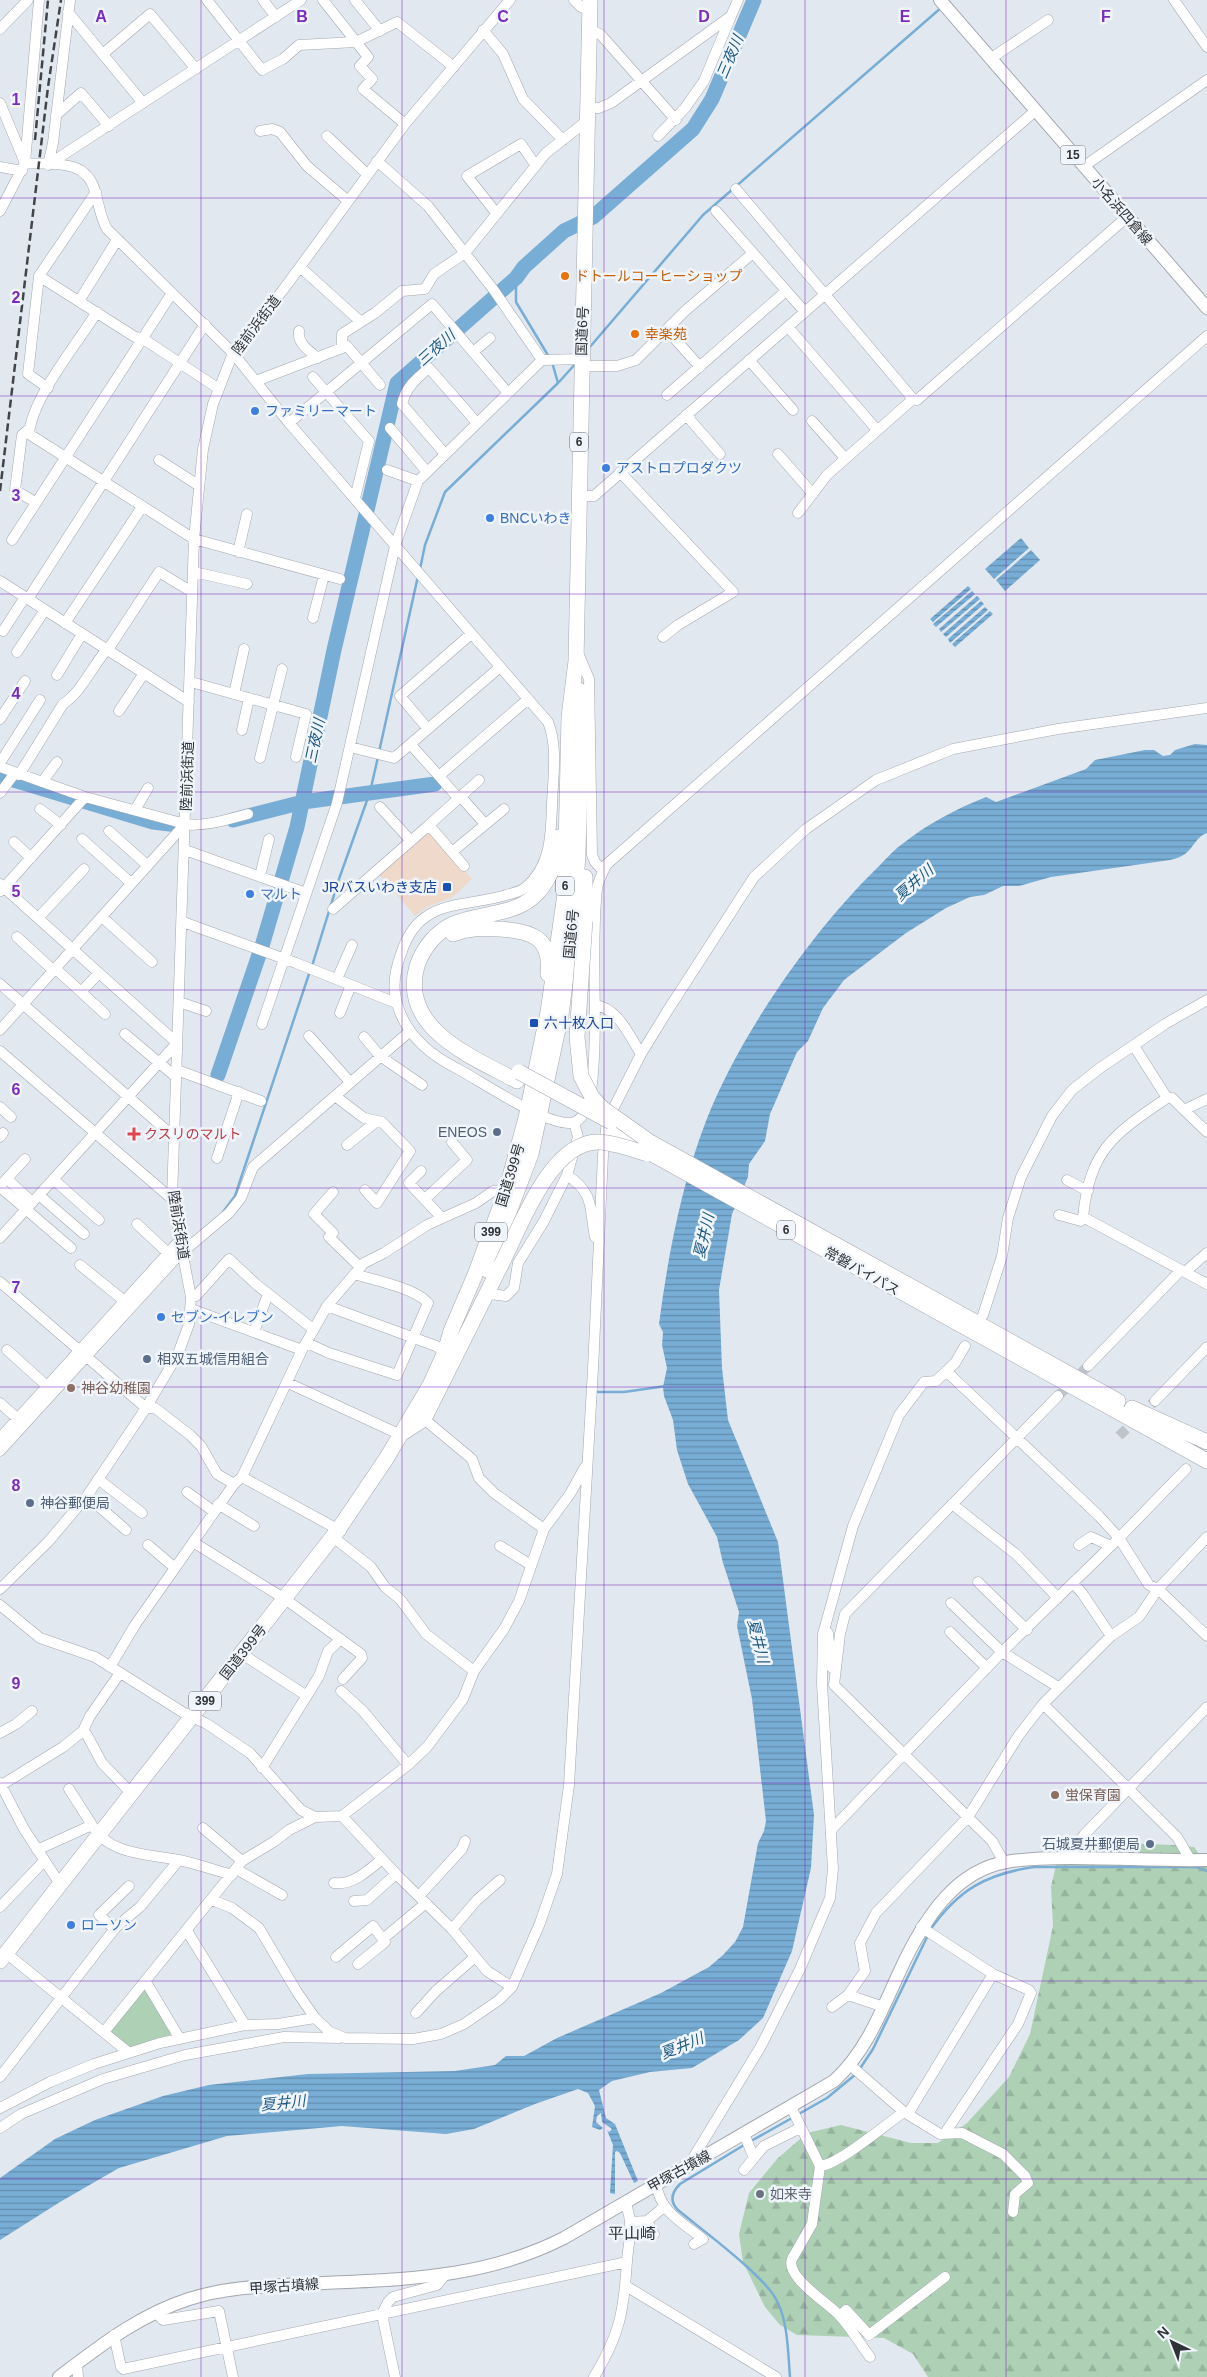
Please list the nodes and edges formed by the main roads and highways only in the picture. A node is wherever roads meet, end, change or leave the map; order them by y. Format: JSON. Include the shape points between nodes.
{"nodes":[{"id":1,"x":940,"y":0,"type":"edge"},
{"id":2,"x":590,"y":5,"type":"edge"},
{"id":3,"x":1207,"y":308,"type":"edge"},
{"id":4,"x":576,"y":654,"type":"junction"},
{"id":5,"x":580,"y":756,"type":"junction"},
{"id":6,"x":537,"y":1073,"type":"junction"},
{"id":7,"x":518,"y":1076,"type":"junction"},
{"id":8,"x":535,"y":1111,"type":"junction"},
{"id":9,"x":649,"y":1148,"type":"junction"},
{"id":10,"x":962,"y":1319,"type":"junction"},
{"id":11,"x":445,"y":1352,"type":"junction"},
{"id":12,"x":1070,"y":1386,"type":"junction"},
{"id":13,"x":1132,"y":1408,"type":"junction"},
{"id":14,"x":401,"y":1435,"type":"junction"},
{"id":15,"x":1207,"y":1442,"type":"edge"},
{"id":16,"x":1207,"y":1450,"type":"edge"},
{"id":17,"x":1207,"y":1461,"type":"edge"},
{"id":18,"x":1207,"y":1469,"type":"edge"},
{"id":19,"x":1207,"y":1860,"type":"edge"},
{"id":20,"x":3,"y":1957,"type":"edge"},
{"id":21,"x":59,"y":2377,"type":"edge"}],
"edges":[{"from":1,"to":3,"type":"main road","name":"小名浜四倉線","number":"15"},
{"from":2,"to":4,"type":"highway","name":"国道6号","number":"6"},
{"from":4,"to":5,"type":"highway","name":"国道6号","number":"6","via":[[581,710]]},
{"from":4,"to":6,"type":"highway","name":"国道6号","number":"6","via":[[569,717],[565,894]]},
{"from":4,"to":7,"type":"highway","number":"6","via":[[564,712],[558,842],[549,876],[524,903],[442,930],[426,948],[415,973],[418,1003],[425,1020],[436,1032],[463,1051]]},
{"from":5,"to":8,"type":"highway","name":"国道6号","number":"6","via":[[578,856],[572,929],[561,1015]]},
{"from":5,"to":9,"type":"highway","number":"6","bridge":true,"via":[[585,822],[585,921],[577,1037],[581,1076],[602,1108]]},
{"from":6,"to":7,"type":"highway","number":"6","via":[[549,966],[544,944],[536,935],[521,930],[482,928],[454,934],[436,951],[425,972],[426,1000],[443,1026],[456,1037]]},
{"from":6,"to":8,"type":"highway","name":"国道6号","number":"6"},
{"from":7,"to":9,"type":"highway","name":"常磐バイパス","number":"6","bridge":true},
{"from":8,"to":11,"type":"highway","name":"国道399号","number":"399"},
{"from":8,"to":11,"type":"highway","name":"国道399号","number":"399","via":[[531,1154],[502,1234],[460,1333]]},
{"from":9,"to":10,"type":"highway","name":"常磐バイパス","number":"6"},
{"from":9,"to":14,"type":"highway","number":"6","bridge":true,"via":[[597,1142],[568,1153],[550,1170],[424,1419]]},
{"from":10,"to":12,"type":"highway","name":"常磐バイパス","number":"6"},
{"from":10,"to":13,"type":"highway","name":"常磐バイパス","number":"6"},
{"from":11,"to":14,"type":"highway","name":"国道399号","number":"399"},
{"from":12,"to":17,"type":"highway","name":"常磐バイパス","number":"6"},
{"from":12,"to":18,"type":"highway","via":[[1092,1404]]},
{"from":13,"to":15,"type":"highway"},
{"from":13,"to":16,"type":"highway","name":"常磐バイパス","number":"6"},
{"from":14,"to":20,"type":"highway","name":"国道399号","number":"399","via":[[337,1533],[131,1793],[95,1831],[60,1884]]},
{"from":19,"to":21,"type":"main road","name":"甲塚古墳線","via":[[1032,1858],[1004,1862],[972,1876],[939,1904],[884,2007],[855,2070],[834,2081],[796,2116],[688,2166],[564,2238],[522,2257],[483,2269],[444,2275],[276,2285],[228,2290],[191,2299],[154,2312],[114,2335]]}]}
